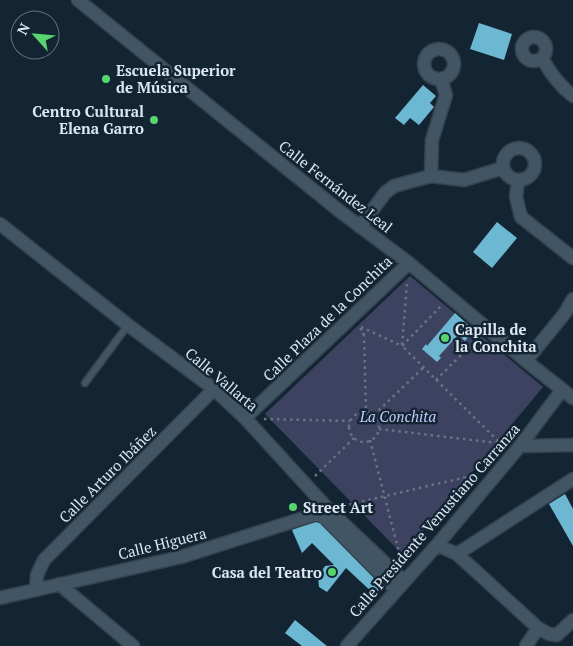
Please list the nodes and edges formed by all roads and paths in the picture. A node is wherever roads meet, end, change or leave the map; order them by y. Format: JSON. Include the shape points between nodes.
{"nodes":[{"id":1,"x":78,"y":0,"type":"edge"},
{"id":2,"x":542,"y":58,"type":"dead end"},
{"id":3,"x":441,"y":79,"type":"dead end"},
{"id":4,"x":573,"y":96,"type":"edge"},
{"id":5,"x":503,"y":168,"type":"junction"},
{"id":6,"x":432,"y":176,"type":"junction"},
{"id":7,"x":518,"y":180,"type":"junction"},
{"id":8,"x":0,"y":224,"type":"edge"},
{"id":9,"x":360,"y":227,"type":"junction"},
{"id":10,"x":573,"y":258,"type":"edge"},
{"id":11,"x":409,"y":262,"type":"junction"},
{"id":12,"x":450,"y":297,"type":"junction"},
{"id":13,"x":573,"y":299,"type":"edge"},
{"id":14,"x":351,"y":316,"type":"junction"},
{"id":15,"x":128,"y":324,"type":"junction"},
{"id":16,"x":362,"y":327,"type":"junction"},
{"id":17,"x":487,"y":329,"type":"junction"},
{"id":18,"x":366,"y":330,"type":"junction"},
{"id":19,"x":364,"y":334,"type":"junction"},
{"id":20,"x":402,"y":346,"type":"junction"},
{"id":21,"x":526,"y":361,"type":"junction"},
{"id":22,"x":423,"y":368,"type":"junction"},
{"id":23,"x":436,"y":380,"type":"junction"},
{"id":24,"x":85,"y":383,"type":"dead end"},
{"id":25,"x":214,"y":389,"type":"junction"},
{"id":26,"x":562,"y":390,"type":"junction"},
{"id":27,"x":573,"y":398,"type":"edge"},
{"id":28,"x":366,"y":412,"type":"junction"},
{"id":29,"x":374,"y":415,"type":"junction"},
{"id":30,"x":246,"y":418,"type":"junction"},
{"id":31,"x":350,"y":421,"type":"junction"},
{"id":32,"x":379,"y":429,"type":"junction"},
{"id":33,"x":354,"y":438,"type":"junction"},
{"id":34,"x":370,"y":440,"type":"junction"},
{"id":35,"x":500,"y":443,"type":"junction"},
{"id":36,"x":573,"y":445,"type":"edge"},
{"id":37,"x":520,"y":446,"type":"junction"},
{"id":38,"x":500,"y":469,"type":"junction"},
{"id":39,"x":573,"y":479,"type":"edge"},
{"id":40,"x":307,"y":484,"type":"junction"},
{"id":41,"x":384,"y":496,"type":"junction"},
{"id":42,"x":329,"y":510,"type":"junction"},
{"id":43,"x":315,"y":514,"type":"junction"},
{"id":44,"x":438,"y":545,"type":"junction"},
{"id":45,"x":457,"y":554,"type":"junction"},
{"id":46,"x":59,"y":584,"type":"junction"},
{"id":47,"x":400,"y":585,"type":"junction"},
{"id":48,"x":36,"y":590,"type":"junction"},
{"id":49,"x":0,"y":598,"type":"edge"},
{"id":50,"x":573,"y":620,"type":"edge"},
{"id":51,"x":538,"y":628,"type":"junction"},
{"id":52,"x":133,"y":646,"type":"edge"},
{"id":53,"x":347,"y":646,"type":"edge"},
{"id":54,"x":526,"y":646,"type":"edge"}],
"edges":[{"from":1,"to":9,"type":"street","name":"Calle Fernández Leal"},
{"from":2,"to":4,"type":"street","via":[[549,71]]},
{"from":3,"to":6,"type":"street","via":[[446,95],[432,140]]},
{"from":5,"to":6,"type":"street","via":[[464,180]]},
{"from":5,"to":7,"type":"street","via":[[508,177]]},
{"from":5,"to":7,"type":"street","via":[[507,153],[516,148],[527,150],[534,158],[534,169],[528,177]]},
{"from":6,"to":9,"type":"street","via":[[394,186]]},
{"from":7,"to":10,"type":"street","via":[[516,196],[521,217]]},
{"from":8,"to":15,"type":"street","name":"Calle Vallarta"},
{"from":9,"to":11,"type":"street","name":"Calle Fernández Leal"},
{"from":11,"to":12,"type":"street","name":"Calle Fernández Leal"},
{"from":11,"to":14,"type":"street","name":"Calle Plaza de la Conchita"},
{"from":11,"to":20,"type":"path"},
{"from":12,"to":17,"type":"street","name":"Calle Fernández Leal"},
{"from":12,"to":20,"type":"path"},
{"from":13,"to":21,"type":"street"},
{"from":14,"to":16,"type":"path"},
{"from":14,"to":30,"type":"street","name":"Calle Plaza de la Conchita"},
{"from":15,"to":24,"type":"lane"},
{"from":15,"to":25,"type":"street","name":"Calle Vallarta"},
{"from":16,"to":18,"type":"path"},
{"from":16,"to":19,"type":"path","via":[[360,330]]},
{"from":17,"to":21,"type":"street","name":"Calle Fernández Leal"},
{"from":17,"to":23,"type":"path"},
{"from":18,"to":19,"type":"path"},
{"from":18,"to":20,"type":"path"},
{"from":19,"to":28,"type":"path"},
{"from":20,"to":22,"type":"path"},
{"from":21,"to":26,"type":"street","name":"Calle Fernández Leal"},
{"from":22,"to":23,"type":"path"},
{"from":22,"to":29,"type":"path"},
{"from":23,"to":35,"type":"path"},
{"from":25,"to":30,"type":"street","name":"Calle Vallarta"},
{"from":25,"to":48,"type":"street","name":"Calle Arturo Ibáñez","via":[[44,560],[37,575]]},
{"from":26,"to":27,"type":"street","name":"Calle Fernández Leal"},
{"from":26,"to":37,"type":"street","name":"Calle Presidente Venustiano Carranza"},
{"from":28,"to":29,"type":"path"},
{"from":28,"to":31,"type":"path","via":[[357,414]]},
{"from":29,"to":32,"type":"path"},
{"from":30,"to":31,"type":"path"},
{"from":30,"to":40,"type":"street","name":"Calle Vallarta"},
{"from":31,"to":33,"type":"path"},
{"from":32,"to":34,"type":"path","via":[[375,438]]},
{"from":32,"to":35,"type":"path"},
{"from":33,"to":34,"type":"path","via":[[362,442]]},
{"from":33,"to":40,"type":"path"},
{"from":34,"to":41,"type":"path"},
{"from":35,"to":37,"type":"path"},
{"from":36,"to":37,"type":"street"},
{"from":37,"to":38,"type":"street","name":"Calle Presidente Venustiano Carranza"},
{"from":38,"to":41,"type":"path"},
{"from":38,"to":44,"type":"street","name":"Calle Presidente Venustiano Carranza"},
{"from":39,"to":45,"type":"street"},
{"from":40,"to":42,"type":"street","name":"Calle Vallarta"},
{"from":41,"to":42,"type":"path"},
{"from":41,"to":47,"type":"path","via":[[401,562]]},
{"from":42,"to":43,"type":"street","name":"Calle Higuera"},
{"from":42,"to":47,"type":"street","name":"Calle Vallarta"},
{"from":43,"to":46,"type":"street","name":"Calle Higuera","via":[[181,557]]},
{"from":43,"to":47,"type":"street","via":[[324,518]]},
{"from":44,"to":45,"type":"street"},
{"from":44,"to":47,"type":"street","name":"Calle Presidente Venustiano Carranza"},
{"from":45,"to":51,"type":"street"},
{"from":46,"to":48,"type":"street","name":"Calle Higuera"},
{"from":46,"to":52,"type":"street"},
{"from":47,"to":53,"type":"street","name":"Calle Presidente Venustiano Carranza"},
{"from":48,"to":49,"type":"street","name":"Calle Higuera"},
{"from":50,"to":51,"type":"street","via":[[557,635]]},
{"from":51,"to":54,"type":"street"}]}
